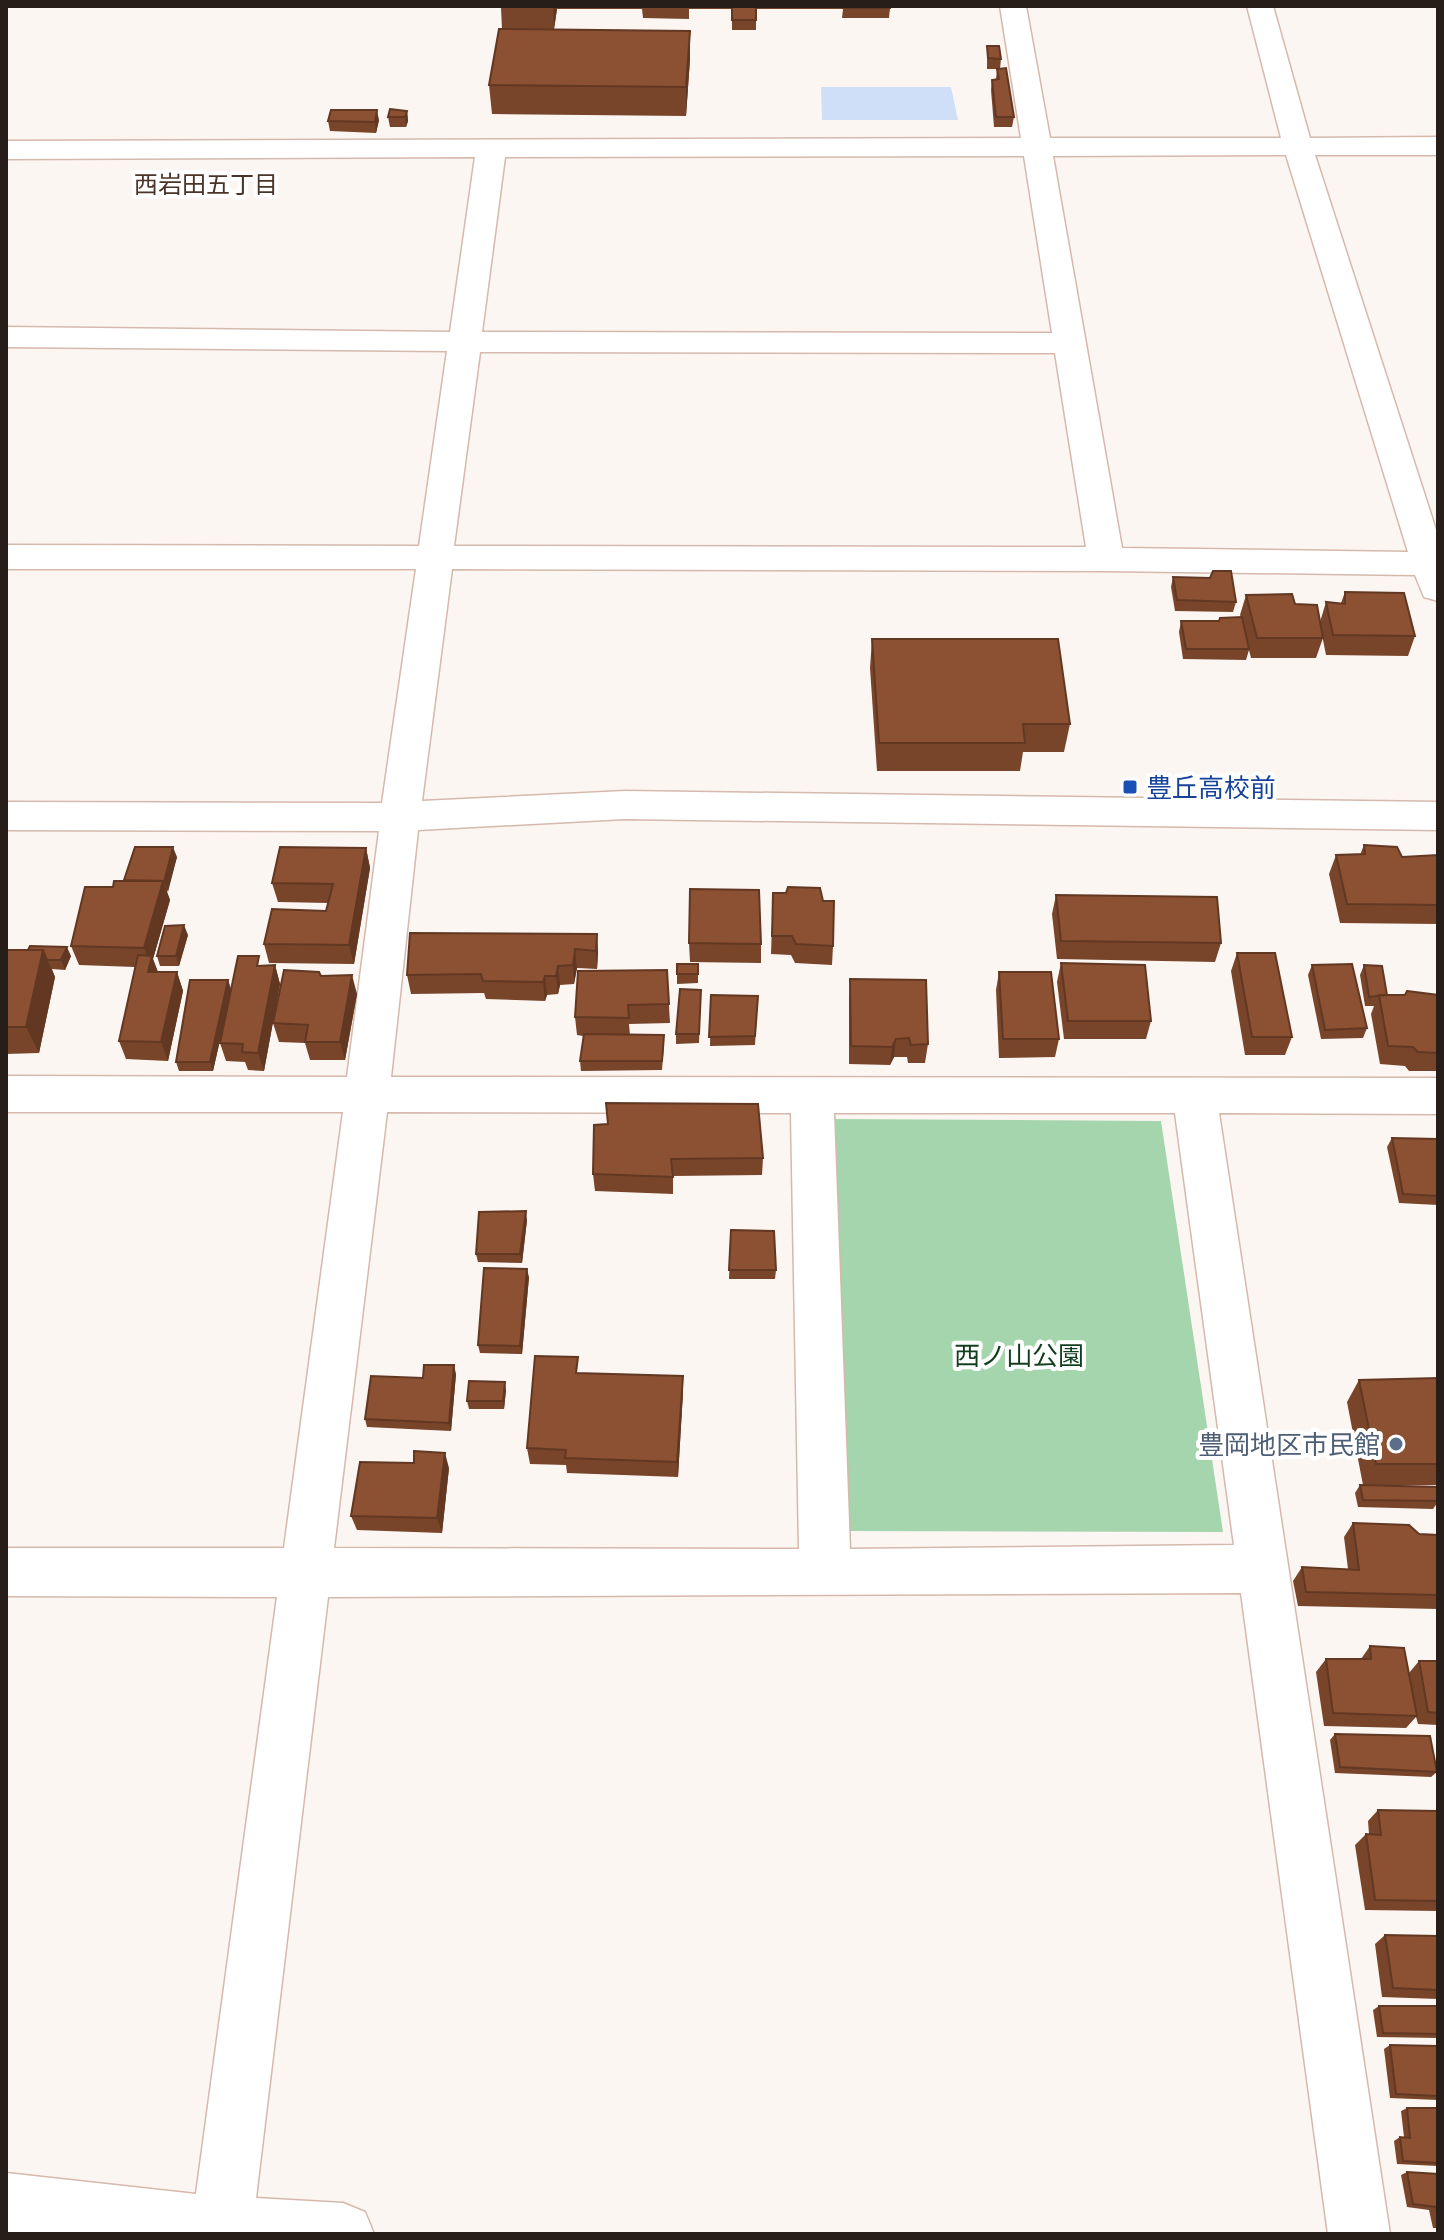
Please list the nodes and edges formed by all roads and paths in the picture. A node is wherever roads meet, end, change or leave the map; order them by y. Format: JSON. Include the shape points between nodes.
{"nodes":[{"id":1,"x":1013,"y":6,"type":"edge"},
{"id":2,"x":1260,"y":6,"type":"edge"},
{"id":3,"x":1298,"y":146,"type":"junction"},
{"id":4,"x":1438,"y":146,"type":"edge"},
{"id":5,"x":1036,"y":149,"type":"junction"},
{"id":6,"x":6,"y":150,"type":"edge"},
{"id":7,"x":491,"y":150,"type":"junction"},
{"id":8,"x":6,"y":337,"type":"edge"},
{"id":9,"x":463,"y":342,"type":"junction"},
{"id":10,"x":1067,"y":343,"type":"junction"},
{"id":11,"x":6,"y":557,"type":"edge"},
{"id":12,"x":1106,"y":559,"type":"junction"},
{"id":13,"x":435,"y":560,"type":"junction"},
{"id":14,"x":1435,"y":573,"type":"edge"},
{"id":15,"x":6,"y":816,"type":"edge"},
{"id":16,"x":1438,"y":816,"type":"edge"},
{"id":17,"x":400,"y":817,"type":"junction"},
{"id":18,"x":6,"y":1094,"type":"edge"},
{"id":19,"x":367,"y":1094,"type":"junction"},
{"id":20,"x":1194,"y":1094,"type":"junction"},
{"id":21,"x":812,"y":1096,"type":"junction"},
{"id":22,"x":1438,"y":1096,"type":"edge"},
{"id":23,"x":1262,"y":1569,"type":"junction"},
{"id":24,"x":6,"y":1572,"type":"edge"},
{"id":25,"x":306,"y":1572,"type":"junction"},
{"id":26,"x":825,"y":1573,"type":"junction"},
{"id":27,"x":6,"y":2203,"type":"edge"},
{"id":28,"x":221,"y":2230,"type":"edge"},
{"id":29,"x":343,"y":2234,"type":"edge"},
{"id":30,"x":1359,"y":2234,"type":"edge"}],
"edges":[{"from":1,"to":5,"type":"street"},
{"from":2,"to":3,"type":"street"},
{"from":3,"to":4,"type":"street"},
{"from":3,"to":5,"type":"street"},
{"from":3,"to":14,"type":"street"},
{"from":5,"to":7,"type":"street"},
{"from":5,"to":10,"type":"street"},
{"from":6,"to":7,"type":"street"},
{"from":7,"to":9,"type":"street"},
{"from":8,"to":9,"type":"street"},
{"from":9,"to":10,"type":"street"},
{"from":9,"to":13,"type":"street"},
{"from":10,"to":12,"type":"street"},
{"from":11,"to":13,"type":"street"},
{"from":12,"to":13,"type":"street"},
{"from":12,"to":14,"type":"street"},
{"from":13,"to":17,"type":"street"},
{"from":15,"to":17,"type":"street"},
{"from":16,"to":17,"type":"street","via":[[625,805]]},
{"from":17,"to":19,"type":"street"},
{"from":18,"to":19,"type":"street"},
{"from":19,"to":21,"type":"street"},
{"from":19,"to":25,"type":"street"},
{"from":20,"to":21,"type":"street"},
{"from":20,"to":22,"type":"street"},
{"from":20,"to":23,"type":"street"},
{"from":21,"to":26,"type":"street"},
{"from":23,"to":26,"type":"street"},
{"from":23,"to":30,"type":"street"},
{"from":24,"to":25,"type":"street"},
{"from":25,"to":26,"type":"street"},
{"from":25,"to":28,"type":"street"},
{"from":27,"to":28,"type":"street"},
{"from":28,"to":29,"type":"street"}]}
